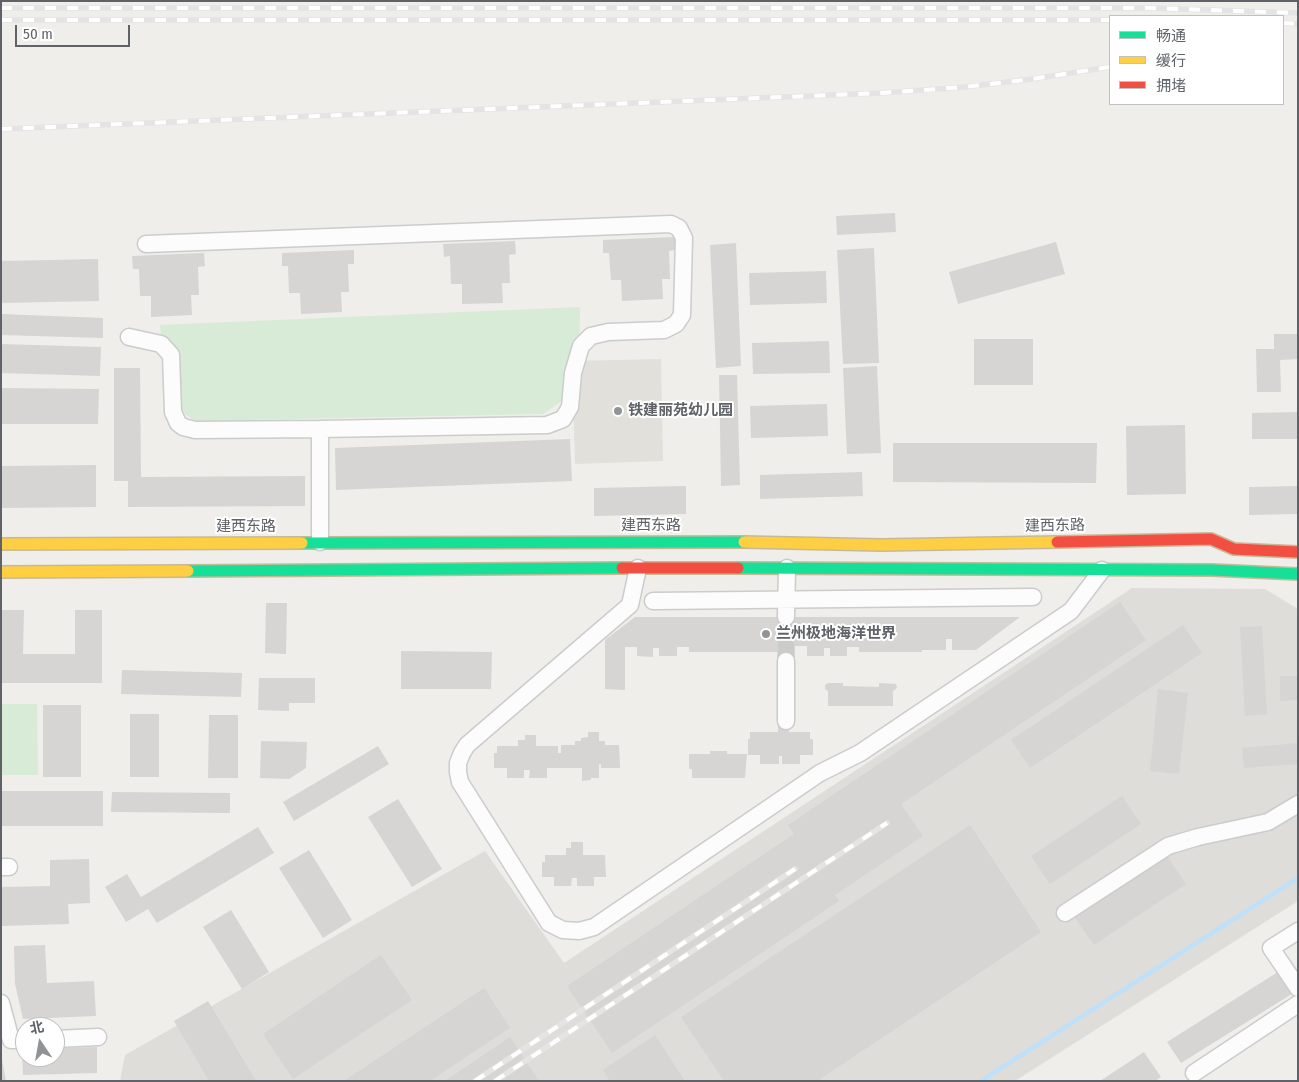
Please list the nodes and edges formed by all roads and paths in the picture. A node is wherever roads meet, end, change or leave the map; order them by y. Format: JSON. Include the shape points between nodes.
{"nodes":[{"id":1,"x":146,"y":244,"type":"dead end"},
{"id":2,"x":129,"y":337,"type":"dead end"},
{"id":3,"x":320,"y":428,"type":"junction"},
{"id":4,"x":320,"y":542,"type":"junction"},
{"id":5,"x":1,"y":544,"type":"edge"},
{"id":6,"x":1298,"y":552,"type":"edge"},
{"id":7,"x":638,"y":568,"type":"junction"},
{"id":8,"x":787,"y":568,"type":"junction"},
{"id":9,"x":1102,"y":570,"type":"junction"},
{"id":10,"x":1,"y":572,"type":"edge"},
{"id":11,"x":1298,"y":574,"type":"edge"},
{"id":12,"x":1033,"y":597,"type":"dead end"},
{"id":13,"x":786,"y":600,"type":"junction"},
{"id":14,"x":653,"y":601,"type":"dead end"},
{"id":15,"x":786,"y":617,"type":"tunnel mouth"},
{"id":16,"x":786,"y":661,"type":"tunnel mouth"},
{"id":17,"x":786,"y":721,"type":"dead end"},
{"id":18,"x":1298,"y":804,"type":"edge"},
{"id":19,"x":1066,"y":913,"type":"dead end"},
{"id":20,"x":1298,"y":931,"type":"edge"},
{"id":21,"x":1298,"y":988,"type":"edge"},
{"id":22,"x":1,"y":1003,"type":"edge"},
{"id":23,"x":1298,"y":1004,"type":"edge"},
{"id":24,"x":98,"y":1037,"type":"dead end"},
{"id":25,"x":65,"y":1039,"type":"edge"},
{"id":26,"x":15,"y":1040,"type":"edge"},
{"id":27,"x":1192,"y":1078,"type":"edge"}],
"edges":[{"from":1,"to":3,"type":"street","via":[[671,224],[679,228],[684,238],[682,315],[676,324],[664,330],[608,332],[591,336],[581,346],[573,373],[570,407],[563,419],[547,425]]},
{"from":2,"to":3,"type":"street","via":[[162,344],[170,355],[173,412],[183,427],[195,430]]},
{"from":3,"to":4,"type":"street"},
{"from":4,"to":5,"type":"highway","name":"建西东路"},
{"from":4,"to":6,"type":"highway","name":"建西东路","via":[[720,541],[881,545],[1211,539],[1234,549]]},
{"from":7,"to":8,"type":"highway"},
{"from":7,"to":9,"type":"street","via":[[630,605],[467,745],[458,763],[460,782],[549,924],[563,930],[579,931],[594,927],[820,773],[860,754],[1071,611]]},
{"from":7,"to":10,"type":"highway"},
{"from":8,"to":9,"type":"highway"},
{"from":8,"to":13,"type":"street"},
{"from":9,"to":11,"type":"highway"},
{"from":12,"to":13,"type":"street"},
{"from":13,"to":14,"type":"street"},
{"from":13,"to":15,"type":"street"},
{"from":16,"to":17,"type":"street"},
{"from":18,"to":19,"type":"street","via":[[1268,822],[1168,846]]},
{"from":20,"to":21,"type":"street","via":[[1271,948]]},
{"from":22,"to":26,"type":"street","via":[[11,1040]]},
{"from":23,"to":27,"type":"street"},
{"from":24,"to":25,"type":"street"}]}
